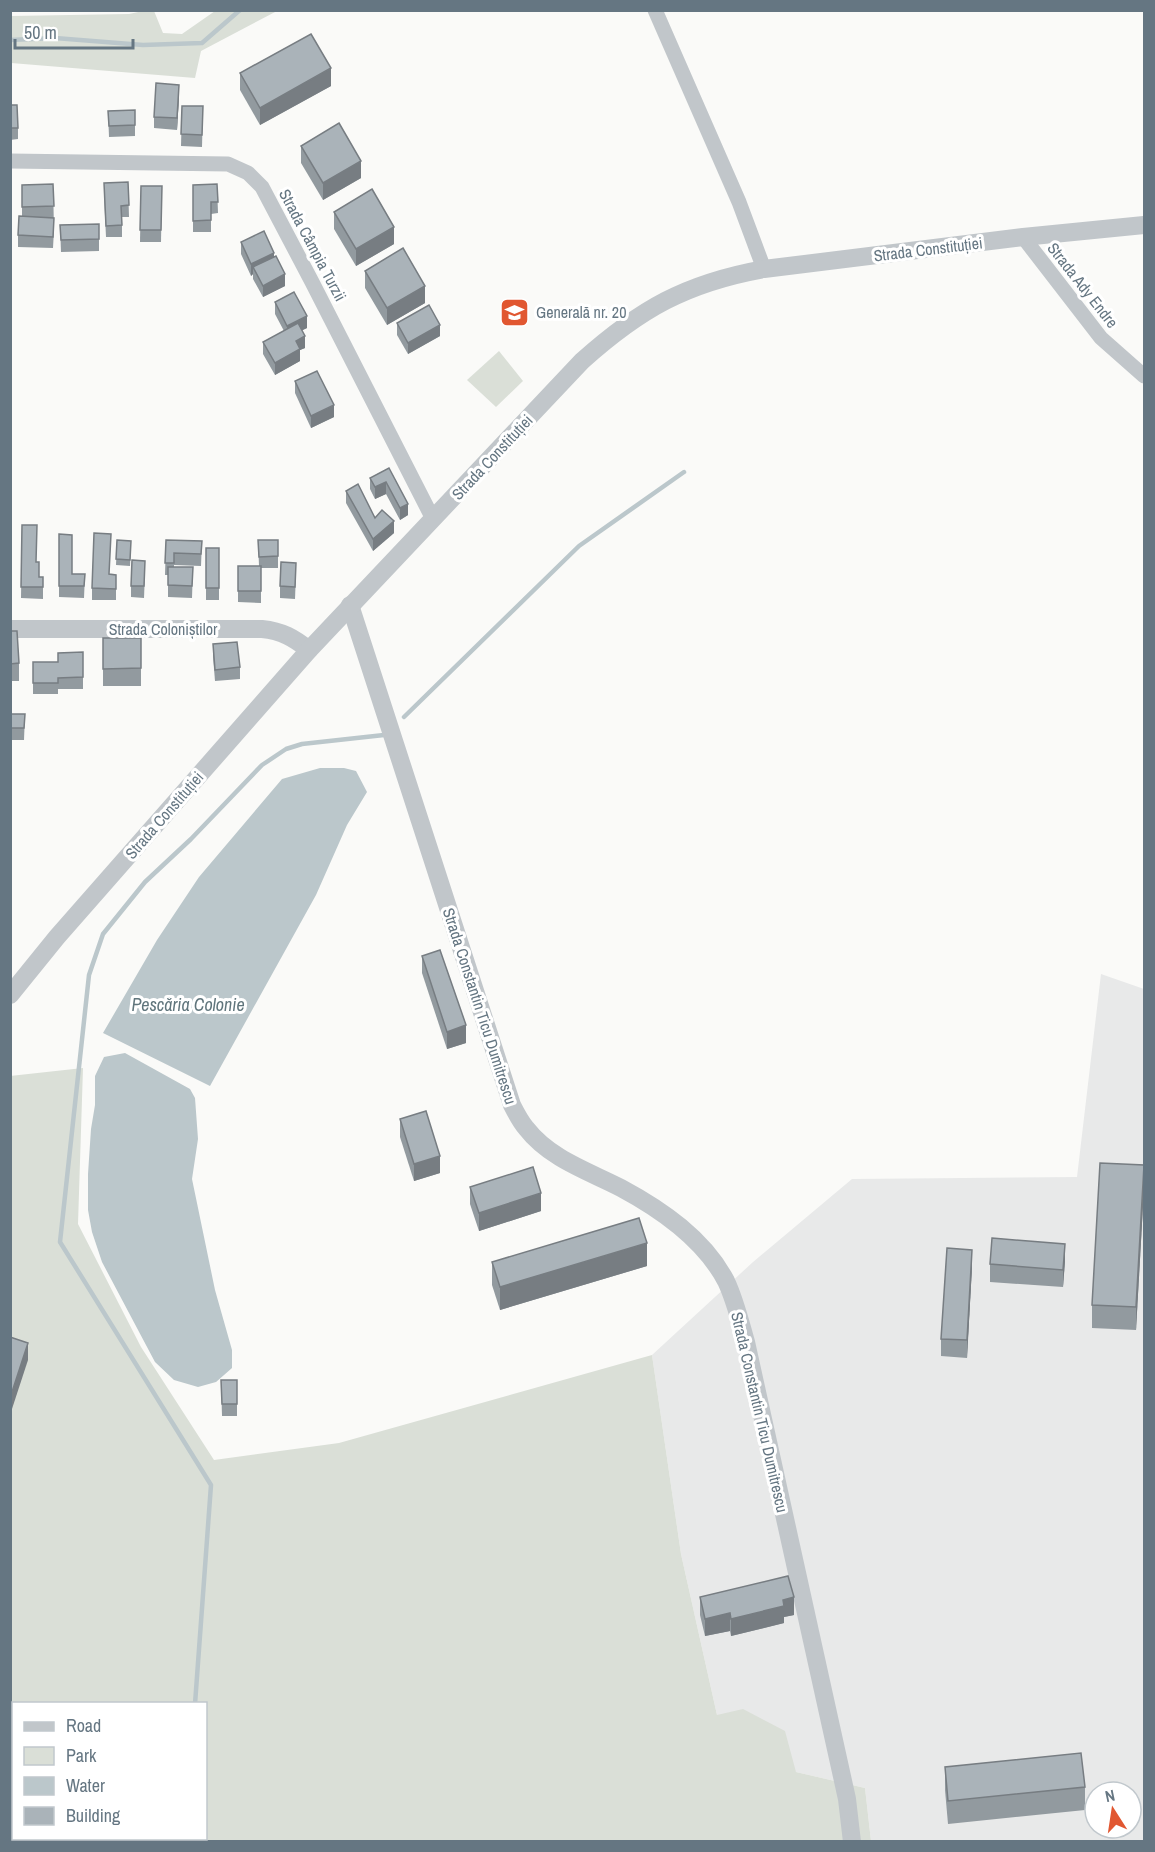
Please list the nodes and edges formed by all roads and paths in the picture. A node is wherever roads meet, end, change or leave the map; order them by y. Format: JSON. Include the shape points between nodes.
{"nodes":[{"id":1,"x":655,"y":10,"type":"edge"},
{"id":2,"x":10,"y":161,"type":"edge"},
{"id":3,"x":1144,"y":225,"type":"edge"},
{"id":4,"x":1023,"y":237,"type":"junction"},
{"id":5,"x":764,"y":269,"type":"junction"},
{"id":6,"x":1144,"y":376,"type":"edge"},
{"id":7,"x":433,"y":519,"type":"junction"},
{"id":8,"x":350,"y":605,"type":"junction"},
{"id":9,"x":10,"y":629,"type":"edge"},
{"id":10,"x":309,"y":650,"type":"junction"},
{"id":11,"x":10,"y":995,"type":"edge"},
{"id":12,"x":852,"y":1842,"type":"edge"}],
"edges":[{"from":1,"to":5,"type":"street"},
{"from":2,"to":7,"type":"street","name":"Strada Câmpia Turzii","via":[[228,164],[248,173],[262,187]]},
{"from":3,"to":4,"type":"street","name":"Strada Constituției"},
{"from":4,"to":5,"type":"street","name":"Strada Constituției"},
{"from":4,"to":6,"type":"street","name":"Strada Ady Endre","via":[[1101,338]]},
{"from":5,"to":7,"type":"street","name":"Strada Constituției","via":[[724,277],[673,296],[615,331]]},
{"from":7,"to":8,"type":"street","name":"Strada Constituției"},
{"from":8,"to":10,"type":"street","name":"Strada Constituției"},
{"from":8,"to":12,"type":"street","name":"Strada Constantin Ticu Dumitrescu","via":[[512,1105],[525,1128],[556,1156],[653,1206],[681,1227],[705,1251],[725,1280],[737,1309],[847,1799]]},
{"from":9,"to":10,"type":"street","name":"Strada Coloniștilor","via":[[277,630]]},
{"from":10,"to":11,"type":"street","name":"Strada Constituției"}]}
